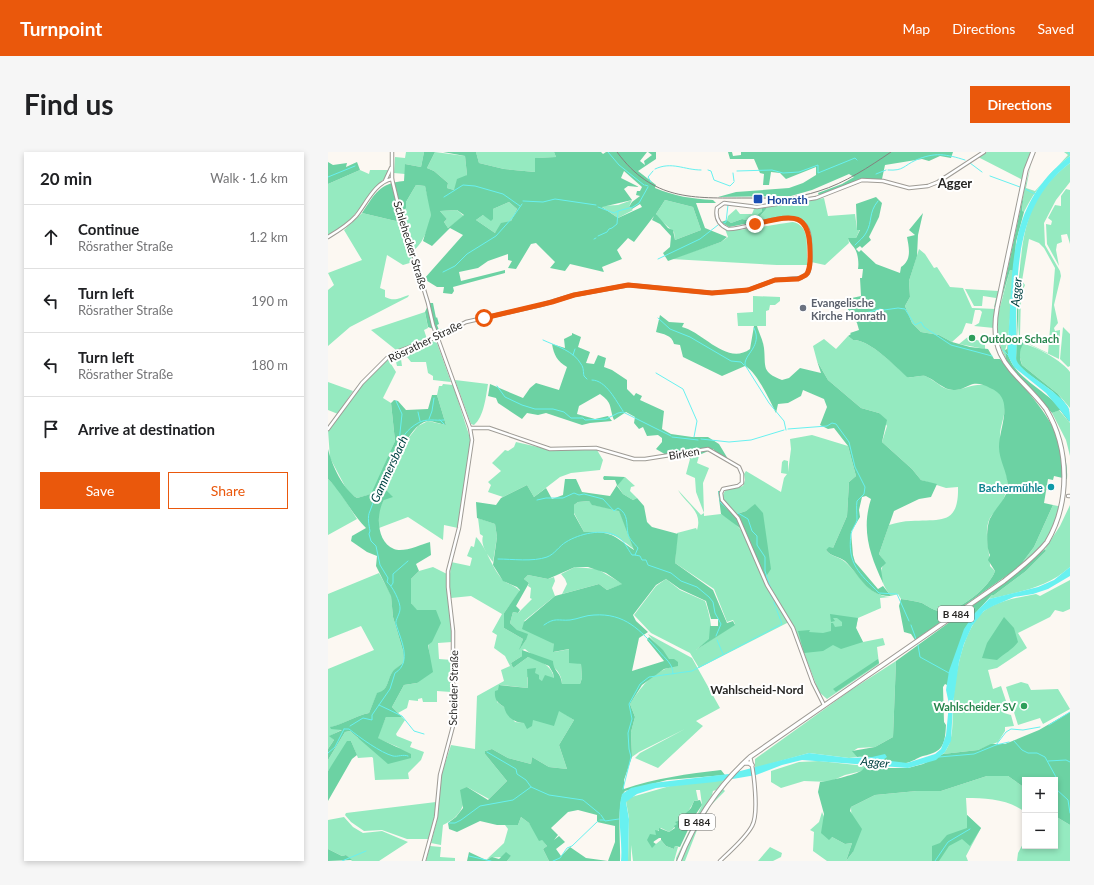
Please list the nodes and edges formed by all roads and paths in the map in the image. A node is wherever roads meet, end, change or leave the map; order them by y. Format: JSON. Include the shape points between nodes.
{"nodes":[{"id":1,"x":392,"y":152,"type":"edge"},
{"id":2,"x":984,"y":152,"type":"edge"},
{"id":3,"x":1033,"y":152,"type":"edge"},
{"id":4,"x":391,"y":168,"type":"junction"},
{"id":5,"x":392,"y":179,"type":"junction"},
{"id":6,"x":383,"y":183,"type":"junction"},
{"id":7,"x":328,"y":236,"type":"edge"},
{"id":8,"x":437,"y":338,"type":"junction"},
{"id":9,"x":328,"y":428,"type":"edge"},
{"id":10,"x":470,"y":428,"type":"junction"},
{"id":11,"x":1069,"y":467,"type":"dead end"},
{"id":12,"x":1069,"y":472,"type":"edge"},
{"id":13,"x":1069,"y":484,"type":"edge"},
{"id":14,"x":1069,"y":496,"type":"edge"},
{"id":15,"x":824,"y":705,"type":"junction"},
{"id":16,"x":750,"y":757,"type":"junction"},
{"id":17,"x":741,"y":766,"type":"junction"},
{"id":18,"x":752,"y":766,"type":"junction"},
{"id":19,"x":424,"y":861,"type":"edge"},
{"id":20,"x":679,"y":861,"type":"edge"},
{"id":21,"x":720,"y":861,"type":"edge"}],
"edges":[{"from":1,"to":4,"type":"street","name":"Schlehecker Straße"},
{"from":2,"to":8,"type":"street","name":"Rösrather Straße","via":[[928,186],[909,188],[877,180],[862,180],[823,196],[770,205],[744,206],[728,202],[720,205],[716,215],[720,224],[728,229],[784,218],[801,221],[808,228],[810,237],[810,264],[808,273],[798,279],[775,280],[748,290],[712,293],[628,285],[574,295],[466,322]]},
{"from":3,"to":11,"type":"main road","via":[[1026,170],[997,308],[996,337],[1004,362],[1053,419],[1064,444]]},
{"from":4,"to":5,"type":"street","name":"Schlehecker Straße"},
{"from":4,"to":6,"type":"street"},
{"from":5,"to":6,"type":"street"},
{"from":5,"to":8,"type":"street","name":"Schlehecker Straße"},
{"from":6,"to":7,"type":"street","via":[[352,220]]},
{"from":8,"to":9,"type":"street","name":"Rösrather Straße","via":[[396,352],[387,358],[362,383]]},
{"from":8,"to":10,"type":"street","name":"Schlehecker Straße"},
{"from":10,"to":15,"type":"street","name":"Birken","via":[[489,428],[550,449],[596,448],[634,459],[708,449],[736,464],[742,474],[742,483],[723,489],[722,500],[737,516],[767,585],[791,625]]},
{"from":10,"to":19,"type":"street","name":"Scheider Straße","via":[[471,451],[459,528],[448,571],[453,642],[453,726],[439,780],[436,817]]},
{"from":12,"to":13,"type":"main road","number":"B 484"},
{"from":13,"to":14,"type":"main road","number":"B 484"},
{"from":14,"to":15,"type":"main road","number":"B 484","via":[[1055,530],[1045,544],[1023,565],[981,597]]},
{"from":15,"to":16,"type":"main road","number":"B 484"},
{"from":16,"to":17,"type":"main road","number":"B 484"},
{"from":16,"to":18,"type":"street"},
{"from":17,"to":18,"type":"main road","via":[[748,763]]},
{"from":17,"to":20,"type":"main road","number":"B 484","via":[[721,787],[698,820]]},
{"from":18,"to":21,"type":"street","via":[[754,823]]}]}
